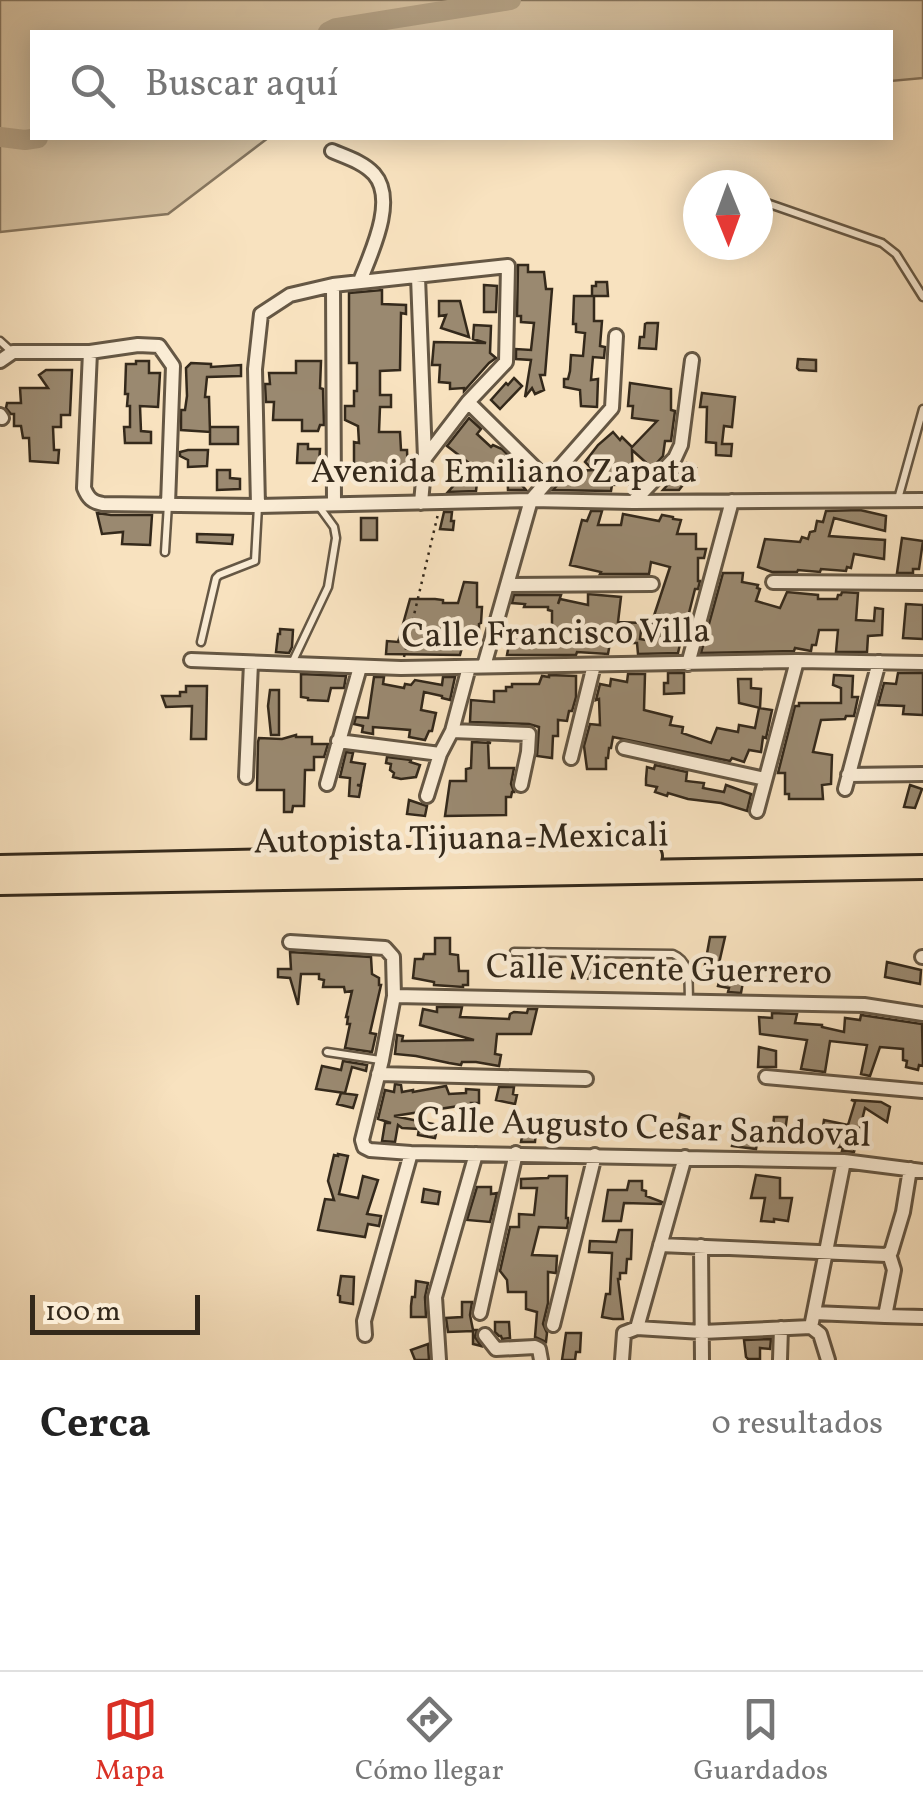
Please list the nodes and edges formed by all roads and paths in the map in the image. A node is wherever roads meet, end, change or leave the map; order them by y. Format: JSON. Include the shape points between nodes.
{"nodes":[{"id":1,"x":332,"y":151,"type":"dead end"},
{"id":2,"x":773,"y":205,"type":"edge"},
{"id":3,"x":418,"y":277,"type":"junction"},
{"id":4,"x":360,"y":281,"type":"junction"},
{"id":5,"x":333,"y":285,"type":"junction"},
{"id":6,"x":923,"y":297,"type":"edge"},
{"id":7,"x":616,"y":336,"type":"dead end"},
{"id":8,"x":0,"y":341,"type":"edge"},
{"id":9,"x":12,"y":352,"type":"junction"},
{"id":10,"x":90,"y":352,"type":"junction"},
{"id":11,"x":692,"y":360,"type":"dead end"},
{"id":12,"x":0,"y":362,"type":"edge"},
{"id":13,"x":468,"y":402,"type":"junction"},
{"id":14,"x":923,"y":409,"type":"edge"},
{"id":15,"x":424,"y":458,"type":"junction"},
{"id":16,"x":547,"y":480,"type":"junction"},
{"id":17,"x":530,"y":500,"type":"junction"},
{"id":18,"x":897,"y":500,"type":"junction"},
{"id":19,"x":923,"y":500,"type":"edge"},
{"id":20,"x":732,"y":501,"type":"junction"},
{"id":21,"x":633,"y":502,"type":"junction"},
{"id":22,"x":334,"y":503,"type":"junction"},
{"id":23,"x":421,"y":503,"type":"junction"},
{"id":24,"x":440,"y":503,"type":"junction"},
{"id":25,"x":168,"y":504,"type":"junction"},
{"id":26,"x":317,"y":504,"type":"junction"},
{"id":27,"x":258,"y":506,"type":"junction"},
{"id":28,"x":166,"y":552,"type":"dead end"},
{"id":29,"x":772,"y":582,"type":"dead end"},
{"id":30,"x":923,"y":583,"type":"edge"},
{"id":31,"x":507,"y":584,"type":"junction"},
{"id":32,"x":652,"y":584,"type":"dead end"},
{"id":33,"x":202,"y":642,"type":"dead end"},
{"id":34,"x":191,"y":660,"type":"dead end"},
{"id":35,"x":797,"y":662,"type":"junction"},
{"id":36,"x":878,"y":662,"type":"junction"},
{"id":37,"x":251,"y":663,"type":"junction"},
{"id":38,"x":292,"y":664,"type":"junction"},
{"id":39,"x":688,"y":664,"type":"junction"},
{"id":40,"x":923,"y":664,"type":"edge"},
{"id":41,"x":476,"y":666,"type":"junction"},
{"id":42,"x":594,"y":666,"type":"junction"},
{"id":43,"x":360,"y":667,"type":"junction"},
{"id":44,"x":401,"y":668,"type":"junction"},
{"id":45,"x":452,"y":731,"type":"junction"},
{"id":46,"x":338,"y":741,"type":"junction"},
{"id":47,"x":624,"y":748,"type":"dead end"},
{"id":48,"x":440,"y":754,"type":"junction"},
{"id":49,"x":570,"y":758,"type":"dead end"},
{"id":50,"x":923,"y":774,"type":"edge"},
{"id":51,"x":246,"y":778,"type":"dead end"},
{"id":52,"x":765,"y":780,"type":"junction"},
{"id":53,"x":327,"y":784,"type":"dead end"},
{"id":54,"x":521,"y":785,"type":"dead end"},
{"id":55,"x":428,"y":796,"type":"dead end"},
{"id":56,"x":757,"y":810,"type":"dead end"},
{"id":57,"x":923,"y":852,"type":"edge"},
{"id":58,"x":0,"y":867,"type":"edge"},
{"id":59,"x":923,"y":867,"type":"edge"},
{"id":60,"x":0,"y":883,"type":"edge"},
{"id":61,"x":290,"y":942,"type":"dead end"},
{"id":62,"x":514,"y":952,"type":"dead end"},
{"id":63,"x":394,"y":996,"type":"junction"},
{"id":64,"x":689,"y":1002,"type":"junction"},
{"id":65,"x":923,"y":1014,"type":"edge"},
{"id":66,"x":327,"y":1052,"type":"dead end"},
{"id":67,"x":380,"y":1067,"type":"junction"},
{"id":68,"x":766,"y":1077,"type":"dead end"},
{"id":69,"x":586,"y":1078,"type":"dead end"},
{"id":70,"x":923,"y":1091,"type":"edge"},
{"id":71,"x":411,"y":1153,"type":"junction"},
{"id":72,"x":476,"y":1154,"type":"junction"},
{"id":73,"x":516,"y":1154,"type":"junction"},
{"id":74,"x":595,"y":1155,"type":"junction"},
{"id":75,"x":685,"y":1158,"type":"junction"},
{"id":76,"x":844,"y":1161,"type":"junction"},
{"id":77,"x":916,"y":1170,"type":"edge"},
{"id":78,"x":660,"y":1244,"type":"junction"},
{"id":79,"x":701,"y":1246,"type":"junction"},
{"id":80,"x":826,"y":1252,"type":"junction"},
{"id":81,"x":889,"y":1254,"type":"junction"},
{"id":82,"x":480,"y":1313,"type":"dead end"},
{"id":83,"x":885,"y":1316,"type":"junction"},
{"id":84,"x":923,"y":1318,"type":"edge"},
{"id":85,"x":813,"y":1320,"type":"junction"},
{"id":86,"x":553,"y":1325,"type":"dead end"},
{"id":87,"x":781,"y":1328,"type":"junction"},
{"id":88,"x":630,"y":1330,"type":"junction"},
{"id":89,"x":702,"y":1332,"type":"junction"},
{"id":90,"x":485,"y":1335,"type":"dead end"},
{"id":91,"x":364,"y":1336,"type":"dead end"},
{"id":92,"x":493,"y":1355,"type":"edge"},
{"id":93,"x":439,"y":1360,"type":"edge"},
{"id":94,"x":540,"y":1360,"type":"edge"},
{"id":95,"x":622,"y":1360,"type":"edge"},
{"id":96,"x":702,"y":1360,"type":"edge"},
{"id":97,"x":780,"y":1360,"type":"edge"},
{"id":98,"x":828,"y":1360,"type":"edge"}],
"edges":[{"from":1,"to":4,"type":"street","via":[[375,175],[382,191]]},
{"from":2,"to":6,"type":"lane","via":[[882,243]]},
{"from":3,"to":4,"type":"street"},
{"from":3,"to":13,"type":"street","via":[[508,266],[506,362]]},
{"from":3,"to":15,"type":"street"},
{"from":4,"to":5,"type":"street"},
{"from":5,"to":22,"type":"street"},
{"from":5,"to":27,"type":"street","via":[[290,295],[260,314]]},
{"from":7,"to":16,"type":"street","via":[[612,408]]},
{"from":8,"to":9,"type":"lane"},
{"from":9,"to":10,"type":"street"},
{"from":9,"to":12,"type":"street"},
{"from":10,"to":25,"type":"street","name":"Avenida Emiliano Zapata","via":[[87,497],[103,504]]},
{"from":10,"to":25,"type":"street","via":[[158,346],[173,366]]},
{"from":11,"to":21,"type":"street","via":[[681,445]]},
{"from":13,"to":15,"type":"street"},
{"from":13,"to":16,"type":"street"},
{"from":14,"to":18,"type":"lane"},
{"from":15,"to":23,"type":"street"},
{"from":16,"to":17,"type":"street"},
{"from":17,"to":21,"type":"street","name":"Avenida Emiliano Zapata"},
{"from":17,"to":24,"type":"street","name":"Avenida Emiliano Zapata"},
{"from":17,"to":31,"type":"street"},
{"from":18,"to":19,"type":"street","name":"Avenida Emiliano Zapata"},
{"from":18,"to":20,"type":"street","name":"Avenida Emiliano Zapata"},
{"from":20,"to":21,"type":"street","name":"Avenida Emiliano Zapata"},
{"from":20,"to":39,"type":"street"},
{"from":22,"to":23,"type":"street","name":"Avenida Emiliano Zapata"},
{"from":22,"to":26,"type":"street","name":"Avenida Emiliano Zapata"},
{"from":23,"to":24,"type":"street","name":"Avenida Emiliano Zapata"},
{"from":24,"to":44,"type":"path"},
{"from":25,"to":27,"type":"street","name":"Avenida Emiliano Zapata"},
{"from":25,"to":28,"type":"lane"},
{"from":26,"to":27,"type":"street","name":"Avenida Emiliano Zapata"},
{"from":26,"to":38,"type":"lane","via":[[336,538],[328,587]]},
{"from":27,"to":33,"type":"lane","via":[[255,561],[216,578]]},
{"from":29,"to":30,"type":"street"},
{"from":31,"to":32,"type":"street"},
{"from":31,"to":41,"type":"street"},
{"from":34,"to":37,"type":"street","name":"Calle Francisco Villa"},
{"from":35,"to":36,"type":"street","name":"Calle Francisco Villa"},
{"from":35,"to":39,"type":"street","name":"Calle Francisco Villa"},
{"from":35,"to":52,"type":"street"},
{"from":36,"to":40,"type":"street","name":"Calle Francisco Villa"},
{"from":36,"to":50,"type":"street","via":[[847,782]]},
{"from":37,"to":38,"type":"street","name":"Calle Francisco Villa"},
{"from":37,"to":51,"type":"street"},
{"from":38,"to":43,"type":"street","name":"Calle Francisco Villa"},
{"from":39,"to":42,"type":"street","name":"Calle Francisco Villa"},
{"from":41,"to":42,"type":"street","name":"Calle Francisco Villa"},
{"from":41,"to":44,"type":"street","name":"Calle Francisco Villa"},
{"from":41,"to":45,"type":"street"},
{"from":42,"to":49,"type":"street"},
{"from":43,"to":44,"type":"street","name":"Calle Francisco Villa"},
{"from":43,"to":46,"type":"street"},
{"from":45,"to":48,"type":"street"},
{"from":45,"to":54,"type":"street","via":[[528,734]]},
{"from":46,"to":48,"type":"street"},
{"from":46,"to":53,"type":"street"},
{"from":47,"to":52,"type":"street"},
{"from":48,"to":55,"type":"street"},
{"from":52,"to":56,"type":"street"},
{"from":57,"to":58,"type":"highway","name":"Autopista Tijuana-Mexicali"},
{"from":59,"to":60,"type":"highway","name":"Autopista Tijuana-Mexicali"},
{"from":61,"to":63,"type":"street","via":[[385,948],[393,957]]},
{"from":62,"to":64,"type":"lane","via":[[672,954],[686,964]]},
{"from":63,"to":64,"type":"street","name":"Calle Vicente Guerrero"},
{"from":63,"to":67,"type":"street"},
{"from":64,"to":65,"type":"street","name":"Calle Vicente Guerrero","via":[[864,1005]]},
{"from":66,"to":67,"type":"lane"},
{"from":67,"to":69,"type":"street"},
{"from":67,"to":71,"type":"street","name":"Calle Augusto Cesar Sandoval","via":[[364,1148]]},
{"from":68,"to":70,"type":"street"},
{"from":71,"to":72,"type":"street","name":"Calle Augusto Cesar Sandoval"},
{"from":71,"to":91,"type":"street"},
{"from":72,"to":73,"type":"street","name":"Calle Augusto Cesar Sandoval"},
{"from":72,"to":93,"type":"street","via":[[436,1297]]},
{"from":73,"to":74,"type":"street","name":"Calle Augusto Cesar Sandoval"},
{"from":73,"to":82,"type":"street"},
{"from":74,"to":75,"type":"street","name":"Calle Augusto Cesar Sandoval"},
{"from":74,"to":86,"type":"street"},
{"from":75,"to":76,"type":"street","name":"Calle Augusto Cesar Sandoval"},
{"from":75,"to":78,"type":"street"},
{"from":76,"to":77,"type":"street","name":"Calle Augusto Cesar Sandoval"},
{"from":76,"to":80,"type":"street"},
{"from":77,"to":81,"type":"street"},
{"from":78,"to":79,"type":"street"},
{"from":78,"to":88,"type":"street"},
{"from":79,"to":80,"type":"street"},
{"from":79,"to":89,"type":"street"},
{"from":80,"to":81,"type":"street"},
{"from":80,"to":85,"type":"street"},
{"from":81,"to":83,"type":"street","via":[[894,1270]]},
{"from":83,"to":84,"type":"street"},
{"from":83,"to":85,"type":"street"},
{"from":85,"to":87,"type":"street"},
{"from":85,"to":98,"type":"street"},
{"from":87,"to":89,"type":"street"},
{"from":87,"to":97,"type":"street"},
{"from":88,"to":89,"type":"street"},
{"from":88,"to":95,"type":"street"},
{"from":89,"to":96,"type":"street"},
{"from":90,"to":92,"type":"street"},
{"from":92,"to":94,"type":"street","via":[[535,1347]]}]}
